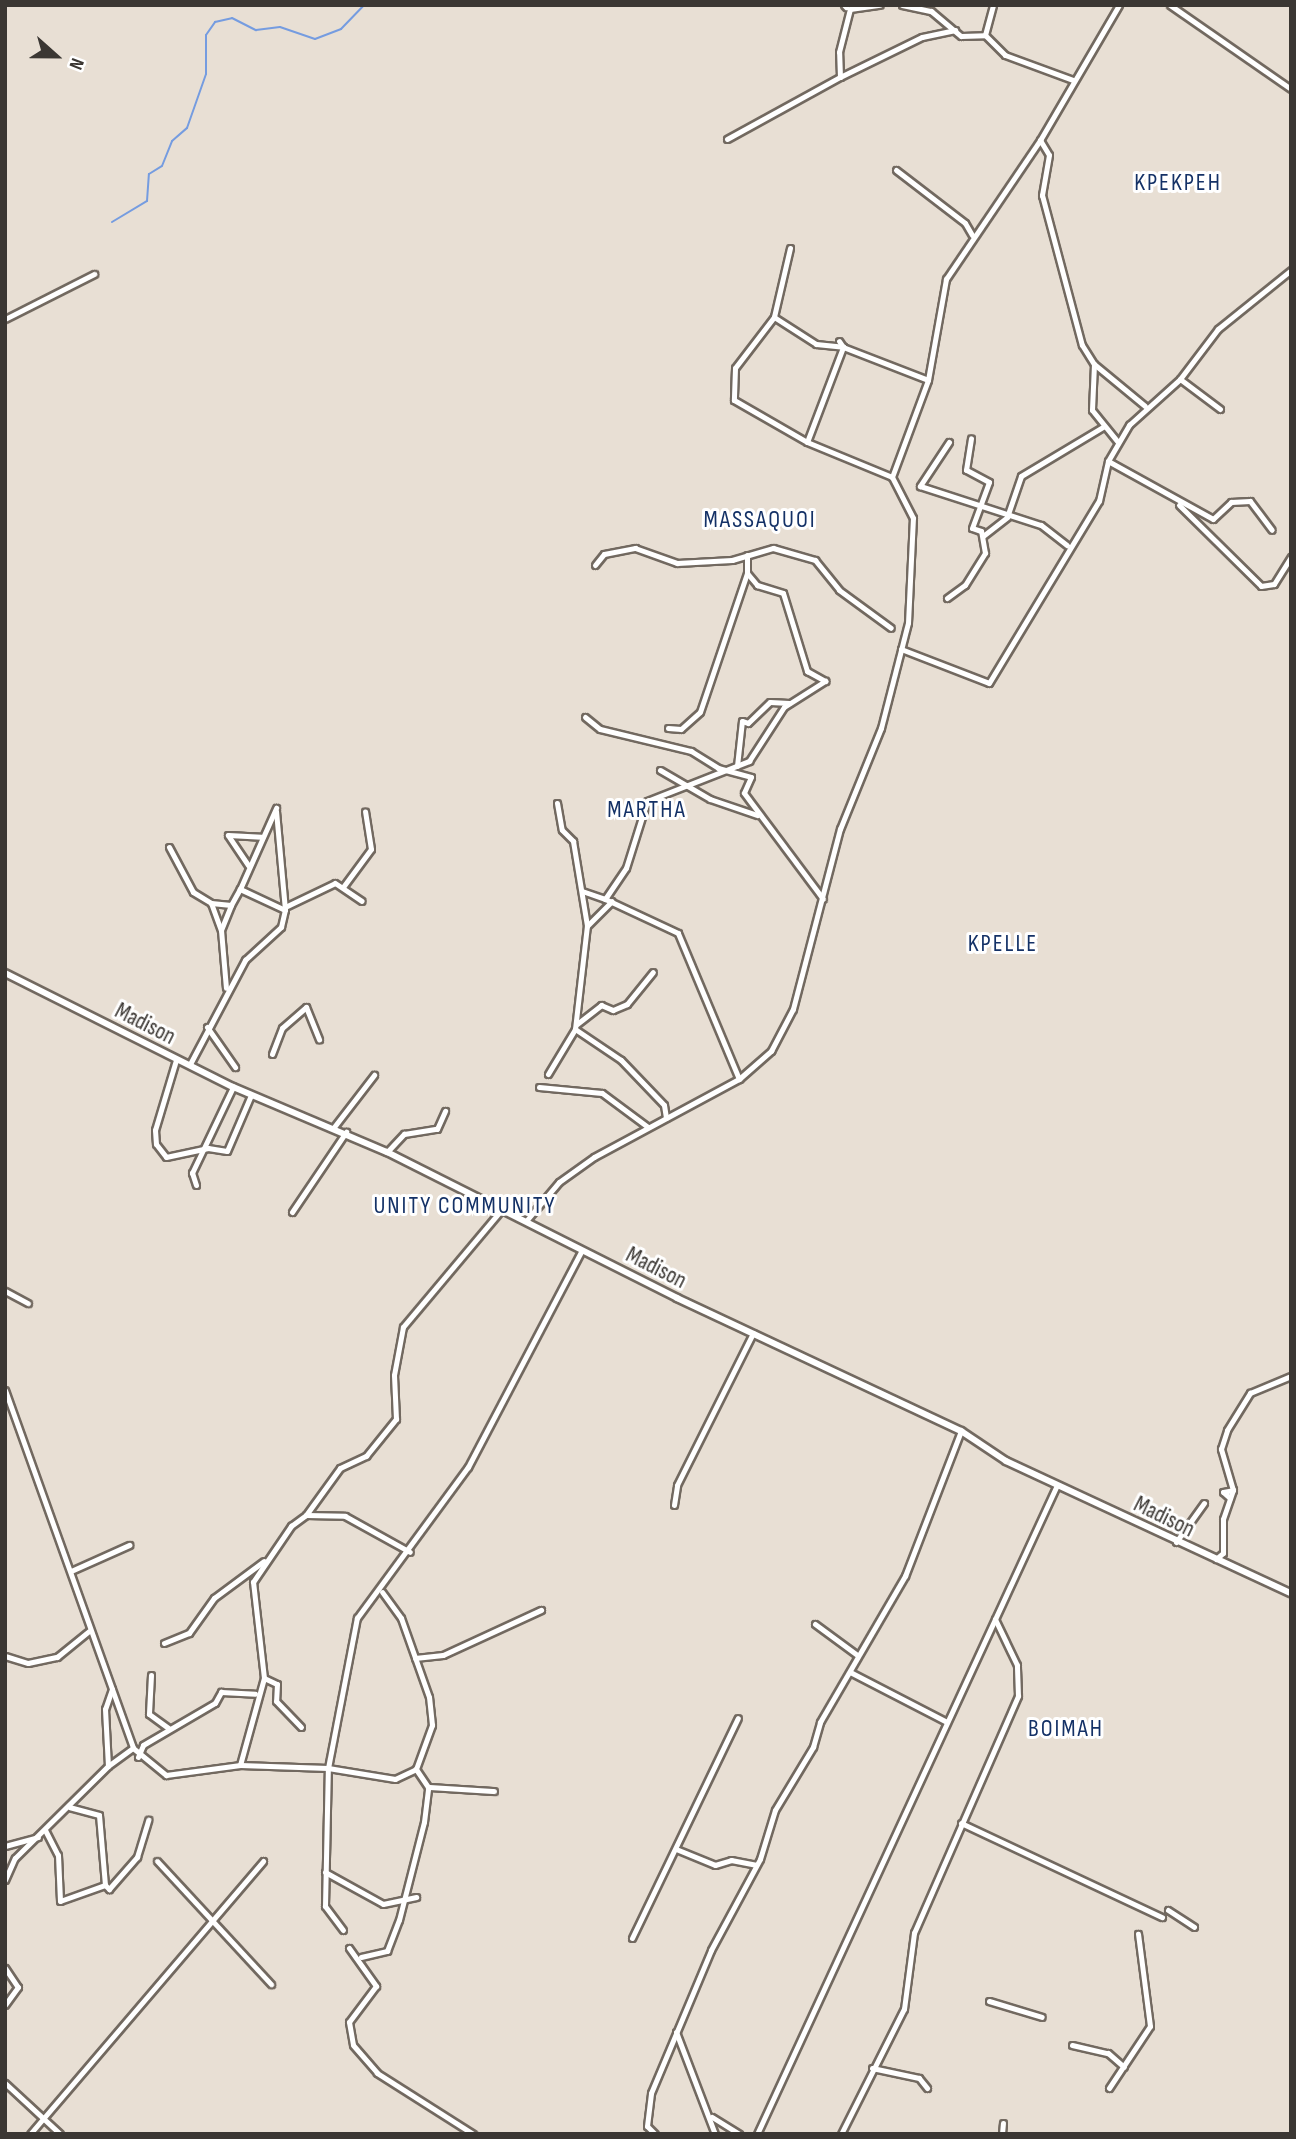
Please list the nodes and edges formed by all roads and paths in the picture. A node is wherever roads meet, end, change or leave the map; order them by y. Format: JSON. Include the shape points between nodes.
{"nodes":[{"id":1,"x":880,"y":5,"type":"edge"},
{"id":2,"x":902,"y":5,"type":"edge"},
{"id":3,"x":993,"y":5,"type":"edge"},
{"id":4,"x":1119,"y":5,"type":"edge"},
{"id":5,"x":1170,"y":5,"type":"edge"},
{"id":6,"x":845,"y":7,"type":"edge"},
{"id":7,"x":955,"y":30,"type":"junction"},
{"id":8,"x":985,"y":35,"type":"junction"},
{"id":9,"x":840,"y":77,"type":"junction"},
{"id":10,"x":1073,"y":80,"type":"junction"},
{"id":11,"x":1291,"y":89,"type":"edge"},
{"id":12,"x":727,"y":139,"type":"dead end"},
{"id":13,"x":1040,"y":140,"type":"junction"},
{"id":14,"x":896,"y":170,"type":"dead end"},
{"id":15,"x":972,"y":235,"type":"junction"},
{"id":16,"x":790,"y":248,"type":"dead end"},
{"id":17,"x":1291,"y":270,"type":"edge"},
{"id":18,"x":94,"y":274,"type":"dead end"},
{"id":19,"x":774,"y":317,"type":"junction"},
{"id":20,"x":5,"y":319,"type":"edge"},
{"id":21,"x":841,"y":344,"type":"junction"},
{"id":22,"x":1094,"y":364,"type":"junction"},
{"id":23,"x":1180,"y":379,"type":"junction"},
{"id":24,"x":928,"y":380,"type":"junction"},
{"id":25,"x":1145,"y":406,"type":"junction"},
{"id":26,"x":1220,"y":409,"type":"dead end"},
{"id":27,"x":1103,"y":427,"type":"junction"},
{"id":28,"x":971,"y":438,"type":"dead end"},
{"id":29,"x":1117,"y":441,"type":"junction"},
{"id":30,"x":807,"y":442,"type":"junction"},
{"id":31,"x":948,"y":442,"type":"dead end"},
{"id":32,"x":1108,"y":461,"type":"junction"},
{"id":33,"x":892,"y":477,"type":"junction"},
{"id":34,"x":977,"y":501,"type":"junction"},
{"id":35,"x":1176,"y":501,"type":"junction"},
{"id":36,"x":1007,"y":514,"type":"junction"},
{"id":37,"x":1272,"y":530,"type":"dead end"},
{"id":38,"x":983,"y":536,"type":"junction"},
{"id":39,"x":1067,"y":545,"type":"junction"},
{"id":40,"x":747,"y":555,"type":"junction"},
{"id":41,"x":1291,"y":557,"type":"edge"},
{"id":42,"x":595,"y":565,"type":"dead end"},
{"id":43,"x":747,"y":573,"type":"junction"},
{"id":44,"x":947,"y":598,"type":"dead end"},
{"id":45,"x":891,"y":628,"type":"dead end"},
{"id":46,"x":901,"y":649,"type":"junction"},
{"id":47,"x":789,"y":703,"type":"junction"},
{"id":48,"x":585,"y":717,"type":"dead end"},
{"id":49,"x":668,"y":728,"type":"dead end"},
{"id":50,"x":722,"y":769,"type":"junction"},
{"id":51,"x":736,"y":769,"type":"junction"},
{"id":52,"x":660,"y":770,"type":"dead end"},
{"id":53,"x":687,"y":782,"type":"junction"},
{"id":54,"x":557,"y":803,"type":"dead end"},
{"id":55,"x":365,"y":811,"type":"dead end"},
{"id":56,"x":757,"y":815,"type":"junction"},
{"id":57,"x":261,"y":837,"type":"junction"},
{"id":58,"x":169,"y":847,"type":"dead end"},
{"id":59,"x":248,"y":865,"type":"junction"},
{"id":60,"x":343,"y":887,"type":"junction"},
{"id":61,"x":240,"y":888,"type":"junction"},
{"id":62,"x":582,"y":891,"type":"junction"},
{"id":63,"x":605,"y":899,"type":"junction"},
{"id":64,"x":823,"y":899,"type":"junction"},
{"id":65,"x":362,"y":901,"type":"dead end"},
{"id":66,"x":612,"y":901,"type":"junction"},
{"id":67,"x":211,"y":903,"type":"junction"},
{"id":68,"x":231,"y":905,"type":"junction"},
{"id":69,"x":285,"y":908,"type":"junction"},
{"id":70,"x":587,"y":926,"type":"junction"},
{"id":71,"x":221,"y":929,"type":"junction"},
{"id":72,"x":653,"y":972,"type":"dead end"},
{"id":73,"x":5,"y":973,"type":"edge"},
{"id":74,"x":226,"y":990,"type":"junction"},
{"id":75,"x":576,"y":1026,"type":"junction"},
{"id":76,"x":207,"y":1027,"type":"junction"},
{"id":77,"x":319,"y":1040,"type":"dead end"},
{"id":78,"x":272,"y":1054,"type":"dead end"},
{"id":79,"x":176,"y":1059,"type":"junction"},
{"id":80,"x":190,"y":1064,"type":"junction"},
{"id":81,"x":235,"y":1067,"type":"dead end"},
{"id":82,"x":548,"y":1074,"type":"dead end"},
{"id":83,"x":373,"y":1075,"type":"dead end"},
{"id":84,"x":739,"y":1079,"type":"junction"},
{"id":85,"x":233,"y":1087,"type":"junction"},
{"id":86,"x":539,"y":1087,"type":"dead end"},
{"id":87,"x":251,"y":1095,"type":"junction"},
{"id":88,"x":445,"y":1111,"type":"dead end"},
{"id":89,"x":666,"y":1118,"type":"junction"},
{"id":90,"x":334,"y":1127,"type":"junction"},
{"id":91,"x":648,"y":1127,"type":"junction"},
{"id":92,"x":346,"y":1132,"type":"junction"},
{"id":93,"x":208,"y":1148,"type":"junction"},
{"id":94,"x":387,"y":1152,"type":"junction"},
{"id":95,"x":196,"y":1185,"type":"dead end"},
{"id":96,"x":502,"y":1209,"type":"junction"},
{"id":97,"x":292,"y":1212,"type":"dead end"},
{"id":98,"x":526,"y":1221,"type":"junction"},
{"id":99,"x":582,"y":1250,"type":"junction"},
{"id":100,"x":5,"y":1291,"type":"edge"},
{"id":101,"x":28,"y":1303,"type":"dead end"},
{"id":102,"x":753,"y":1333,"type":"junction"},
{"id":103,"x":1291,"y":1376,"type":"edge"},
{"id":104,"x":5,"y":1390,"type":"edge"},
{"id":105,"x":5,"y":1409,"type":"edge"},
{"id":106,"x":12,"y":1412,"type":"junction"},
{"id":107,"x":961,"y":1431,"type":"junction"},
{"id":108,"x":1057,"y":1485,"type":"junction"},
{"id":109,"x":1204,"y":1503,"type":"dead end"},
{"id":110,"x":674,"y":1505,"type":"dead end"},
{"id":111,"x":306,"y":1515,"type":"junction"},
{"id":112,"x":1176,"y":1542,"type":"junction"},
{"id":113,"x":129,"y":1545,"type":"dead end"},
{"id":114,"x":410,"y":1552,"type":"junction"},
{"id":115,"x":270,"y":1557,"type":"junction"},
{"id":116,"x":1214,"y":1560,"type":"junction"},
{"id":117,"x":71,"y":1571,"type":"junction"},
{"id":118,"x":382,"y":1592,"type":"junction"},
{"id":119,"x":1291,"y":1593,"type":"edge"},
{"id":120,"x":541,"y":1610,"type":"dead end"},
{"id":121,"x":995,"y":1619,"type":"junction"},
{"id":122,"x":815,"y":1624,"type":"dead end"},
{"id":123,"x":89,"y":1630,"type":"junction"},
{"id":124,"x":164,"y":1643,"type":"dead end"},
{"id":125,"x":857,"y":1655,"type":"junction"},
{"id":126,"x":5,"y":1656,"type":"edge"},
{"id":127,"x":415,"y":1658,"type":"junction"},
{"id":128,"x":850,"y":1672,"type":"junction"},
{"id":129,"x":151,"y":1675,"type":"dead end"},
{"id":130,"x":264,"y":1678,"type":"junction"},
{"id":131,"x":112,"y":1689,"type":"junction"},
{"id":132,"x":257,"y":1693,"type":"junction"},
{"id":133,"x":738,"y":1718,"type":"dead end"},
{"id":134,"x":947,"y":1722,"type":"junction"},
{"id":135,"x":301,"y":1727,"type":"dead end"},
{"id":136,"x":168,"y":1728,"type":"junction"},
{"id":137,"x":133,"y":1748,"type":"junction"},
{"id":138,"x":138,"y":1757,"type":"junction"},
{"id":139,"x":240,"y":1765,"type":"junction"},
{"id":140,"x":108,"y":1766,"type":"junction"},
{"id":141,"x":328,"y":1768,"type":"junction"},
{"id":142,"x":416,"y":1769,"type":"junction"},
{"id":143,"x":428,"y":1787,"type":"junction"},
{"id":144,"x":494,"y":1791,"type":"dead end"},
{"id":145,"x":70,"y":1807,"type":"junction"},
{"id":146,"x":148,"y":1820,"type":"dead end"},
{"id":147,"x":961,"y":1823,"type":"junction"},
{"id":148,"x":45,"y":1830,"type":"junction"},
{"id":149,"x":38,"y":1837,"type":"junction"},
{"id":150,"x":5,"y":1846,"type":"edge"},
{"id":151,"x":676,"y":1849,"type":"junction"},
{"id":152,"x":15,"y":1858,"type":"junction"},
{"id":153,"x":157,"y":1861,"type":"dead end"},
{"id":154,"x":263,"y":1861,"type":"dead end"},
{"id":155,"x":757,"y":1865,"type":"junction"},
{"id":156,"x":5,"y":1866,"type":"edge"},
{"id":157,"x":325,"y":1872,"type":"junction"},
{"id":158,"x":5,"y":1880,"type":"edge"},
{"id":159,"x":105,"y":1885,"type":"junction"},
{"id":160,"x":416,"y":1897,"type":"dead end"},
{"id":161,"x":402,"y":1903,"type":"junction"},
{"id":162,"x":1168,"y":1910,"type":"dead end"},
{"id":163,"x":1162,"y":1917,"type":"dead end"},
{"id":164,"x":215,"y":1922,"type":"junction"},
{"id":165,"x":1194,"y":1927,"type":"dead end"},
{"id":166,"x":343,"y":1930,"type":"dead end"},
{"id":167,"x":1138,"y":1934,"type":"dead end"},
{"id":168,"x":632,"y":1938,"type":"dead end"},
{"id":169,"x":349,"y":1948,"type":"dead end"},
{"id":170,"x":361,"y":1957,"type":"junction"},
{"id":171,"x":5,"y":1968,"type":"edge"},
{"id":172,"x":271,"y":1984,"type":"dead end"},
{"id":173,"x":989,"y":2001,"type":"dead end"},
{"id":174,"x":5,"y":2005,"type":"edge"},
{"id":175,"x":1042,"y":2017,"type":"dead end"},
{"id":176,"x":676,"y":2032,"type":"junction"},
{"id":177,"x":1072,"y":2045,"type":"dead end"},
{"id":178,"x":1125,"y":2067,"type":"junction"},
{"id":179,"x":872,"y":2068,"type":"junction"},
{"id":180,"x":5,"y":2083,"type":"edge"},
{"id":181,"x":927,"y":2088,"type":"dead end"},
{"id":182,"x":1109,"y":2088,"type":"dead end"},
{"id":183,"x":712,"y":2117,"type":"junction"},
{"id":184,"x":44,"y":2119,"type":"junction"},
{"id":185,"x":1003,"y":2123,"type":"dead end"},
{"id":186,"x":30,"y":2134,"type":"edge"},
{"id":187,"x":60,"y":2134,"type":"edge"},
{"id":188,"x":473,"y":2134,"type":"edge"},
{"id":189,"x":655,"y":2134,"type":"edge"},
{"id":190,"x":715,"y":2134,"type":"edge"},
{"id":191,"x":739,"y":2134,"type":"edge"},
{"id":192,"x":757,"y":2134,"type":"edge"},
{"id":193,"x":841,"y":2134,"type":"edge"},
{"id":194,"x":1002,"y":2134,"type":"edge"}],
"edges":[{"from":1,"to":6,"type":"street"},
{"from":2,"to":7,"type":"street","via":[[930,11]]},
{"from":3,"to":8,"type":"street"},
{"from":4,"to":10,"type":"street"},
{"from":5,"to":11,"type":"street"},
{"from":6,"to":9,"type":"street"},
{"from":7,"to":8,"type":"street","via":[[961,36]]},
{"from":7,"to":9,"type":"street","via":[[922,37]]},
{"from":8,"to":10,"type":"street","via":[[1005,55]]},
{"from":9,"to":12,"type":"street"},
{"from":10,"to":13,"type":"street"},
{"from":13,"to":15,"type":"street"},
{"from":13,"to":22,"type":"street","via":[[1049,155],[1042,195],[1051,244]]},
{"from":14,"to":15,"type":"street","via":[[965,223]]},
{"from":15,"to":24,"type":"street","via":[[947,279]]},
{"from":16,"to":19,"type":"street"},
{"from":17,"to":23,"type":"street","via":[[1218,329]]},
{"from":18,"to":20,"type":"street"},
{"from":19,"to":21,"type":"street","via":[[816,344]]},
{"from":19,"to":30,"type":"street","via":[[735,368],[734,400]]},
{"from":21,"to":24,"type":"street"},
{"from":21,"to":30,"type":"street"},
{"from":22,"to":25,"type":"street"},
{"from":22,"to":27,"type":"street","via":[[1092,410]]},
{"from":23,"to":25,"type":"street"},
{"from":23,"to":26,"type":"street"},
{"from":24,"to":33,"type":"street"},
{"from":25,"to":29,"type":"street"},
{"from":27,"to":29,"type":"street"},
{"from":27,"to":36,"type":"street","via":[[1021,476]]},
{"from":28,"to":34,"type":"street","via":[[966,470],[989,482]]},
{"from":29,"to":32,"type":"street"},
{"from":30,"to":33,"type":"street"},
{"from":31,"to":34,"type":"street","via":[[920,486]]},
{"from":32,"to":35,"type":"street","via":[[1133,470]]},
{"from":32,"to":39,"type":"street","via":[[1104,492]]},
{"from":33,"to":46,"type":"street","via":[[913,518]]},
{"from":34,"to":36,"type":"street"},
{"from":34,"to":38,"type":"street","via":[[972,527]]},
{"from":35,"to":37,"type":"street","via":[[1213,519],[1231,502],[1250,501]]},
{"from":35,"to":41,"type":"street","via":[[1261,586],[1273,584]]},
{"from":36,"to":38,"type":"street"},
{"from":36,"to":39,"type":"street","via":[[1041,525]]},
{"from":38,"to":44,"type":"street","via":[[982,561]]},
{"from":39,"to":46,"type":"street","via":[[989,683]]},
{"from":40,"to":42,"type":"street","via":[[677,563],[635,548],[604,554]]},
{"from":40,"to":43,"type":"street"},
{"from":40,"to":45,"type":"street","via":[[773,548],[815,560],[839,590]]},
{"from":43,"to":47,"type":"street","via":[[757,585],[783,593],[807,671],[825,681]]},
{"from":43,"to":49,"type":"street","via":[[699,712],[681,729]]},
{"from":46,"to":64,"type":"street","via":[[881,728],[840,829]]},
{"from":47,"to":51,"type":"street","via":[[760,748]]},
{"from":47,"to":51,"type":"street","via":[[770,702],[748,723],[742,720]]},
{"from":48,"to":50,"type":"street","via":[[600,729],[691,751]]},
{"from":50,"to":51,"type":"street"},
{"from":50,"to":53,"type":"street"},
{"from":51,"to":56,"type":"street","via":[[751,777],[744,793]]},
{"from":52,"to":53,"type":"street"},
{"from":53,"to":56,"type":"street","via":[[710,799]]},
{"from":53,"to":63,"type":"street","via":[[647,801],[626,867]]},
{"from":54,"to":62,"type":"street"},
{"from":55,"to":60,"type":"street","via":[[371,849]]},
{"from":56,"to":64,"type":"street"},
{"from":57,"to":59,"type":"street"},
{"from":57,"to":59,"type":"street","via":[[228,835]]},
{"from":57,"to":69,"type":"street","via":[[276,808]]},
{"from":58,"to":67,"type":"street","via":[[193,891]]},
{"from":59,"to":61,"type":"street"},
{"from":60,"to":65,"type":"street"},
{"from":60,"to":69,"type":"street","via":[[335,883]]},
{"from":61,"to":68,"type":"street"},
{"from":61,"to":69,"type":"street"},
{"from":62,"to":63,"type":"street"},
{"from":62,"to":70,"type":"street"},
{"from":63,"to":66,"type":"street"},
{"from":64,"to":84,"type":"street","via":[[793,1009],[771,1051]]},
{"from":66,"to":70,"type":"street"},
{"from":66,"to":84,"type":"street","via":[[678,933]]},
{"from":67,"to":68,"type":"street"},
{"from":67,"to":71,"type":"street"},
{"from":68,"to":71,"type":"street"},
{"from":69,"to":74,"type":"street","via":[[281,927],[245,960]]},
{"from":70,"to":75,"type":"street"},
{"from":71,"to":74,"type":"street"},
{"from":72,"to":75,"type":"street","via":[[627,1004],[613,1010],[601,1005]]},
{"from":73,"to":79,"type":"street","name":"Madison"},
{"from":74,"to":76,"type":"street"},
{"from":75,"to":82,"type":"street"},
{"from":75,"to":89,"type":"street","via":[[621,1060],[664,1104]]},
{"from":76,"to":80,"type":"street"},
{"from":76,"to":81,"type":"street"},
{"from":77,"to":78,"type":"street","via":[[306,1007],[282,1028]]},
{"from":79,"to":80,"type":"street","name":"Madison"},
{"from":79,"to":93,"type":"street","via":[[158,1107],[156,1144],[173,1158]]},
{"from":80,"to":85,"type":"street","name":"Madison"},
{"from":83,"to":90,"type":"street"},
{"from":84,"to":89,"type":"street"},
{"from":85,"to":87,"type":"street","name":"Madison"},
{"from":85,"to":93,"type":"street"},
{"from":86,"to":91,"type":"street","via":[[602,1093]]},
{"from":87,"to":90,"type":"street","name":"Madison"},
{"from":87,"to":93,"type":"street","via":[[230,1149]]},
{"from":88,"to":94,"type":"street","via":[[437,1129],[404,1134]]},
{"from":89,"to":91,"type":"street"},
{"from":90,"to":92,"type":"street","name":"Madison"},
{"from":91,"to":98,"type":"street","via":[[559,1182]]},
{"from":92,"to":94,"type":"street","name":"Madison"},
{"from":92,"to":97,"type":"street"},
{"from":93,"to":95,"type":"street","via":[[192,1173]]},
{"from":94,"to":96,"type":"street","name":"Madison"},
{"from":96,"to":98,"type":"street","name":"Madison"},
{"from":96,"to":111,"type":"street","via":[[402,1327],[394,1375],[396,1419],[366,1456],[340,1468]]},
{"from":98,"to":99,"type":"street","name":"Madison"},
{"from":99,"to":102,"type":"street","name":"Madison"},
{"from":99,"to":114,"type":"street","via":[[468,1467]]},
{"from":100,"to":101,"type":"street"},
{"from":102,"to":107,"type":"street","name":"Madison"},
{"from":102,"to":110,"type":"street","via":[[677,1485]]},
{"from":103,"to":116,"type":"street","via":[[1250,1393],[1227,1430],[1221,1448],[1233,1490],[1223,1553]]},
{"from":104,"to":106,"type":"street"},
{"from":105,"to":106,"type":"street"},
{"from":106,"to":117,"type":"street"},
{"from":107,"to":108,"type":"street","name":"Madison"},
{"from":107,"to":125,"type":"street","via":[[905,1576]]},
{"from":108,"to":112,"type":"street","name":"Madison"},
{"from":108,"to":121,"type":"street"},
{"from":109,"to":112,"type":"street"},
{"from":111,"to":114,"type":"street","via":[[359,1521]]},
{"from":111,"to":115,"type":"street"},
{"from":112,"to":116,"type":"street","name":"Madison"},
{"from":113,"to":117,"type":"street"},
{"from":114,"to":118,"type":"street"},
{"from":115,"to":124,"type":"street","via":[[214,1598],[189,1633]]},
{"from":115,"to":130,"type":"street","via":[[253,1582]]},
{"from":116,"to":119,"type":"street","name":"Madison"},
{"from":117,"to":123,"type":"street"},
{"from":118,"to":127,"type":"street","via":[[401,1618]]},
{"from":118,"to":141,"type":"street","via":[[358,1618]]},
{"from":120,"to":127,"type":"street","via":[[443,1655]]},
{"from":121,"to":134,"type":"street"},
{"from":121,"to":147,"type":"street","via":[[1017,1665],[1018,1696]]},
{"from":122,"to":125,"type":"street"},
{"from":123,"to":126,"type":"street","via":[[57,1657],[27,1663]]},
{"from":123,"to":131,"type":"street"},
{"from":125,"to":128,"type":"street"},
{"from":127,"to":142,"type":"street","via":[[432,1725]]},
{"from":128,"to":134,"type":"street"},
{"from":128,"to":155,"type":"street","via":[[775,1810]]},
{"from":129,"to":136,"type":"street","via":[[149,1714]]},
{"from":130,"to":132,"type":"street"},
{"from":130,"to":135,"type":"street","via":[[277,1684],[276,1700]]},
{"from":131,"to":137,"type":"street"},
{"from":131,"to":140,"type":"street","via":[[105,1709]]},
{"from":132,"to":136,"type":"street","via":[[235,1697],[222,1692],[215,1703]]},
{"from":132,"to":139,"type":"street"},
{"from":133,"to":151,"type":"street"},
{"from":134,"to":192,"type":"street"},
{"from":136,"to":138,"type":"street","via":[[143,1745]]},
{"from":137,"to":138,"type":"street"},
{"from":137,"to":140,"type":"street"},
{"from":138,"to":139,"type":"street","via":[[177,1777]]},
{"from":139,"to":141,"type":"street"},
{"from":140,"to":145,"type":"street"},
{"from":141,"to":142,"type":"street","via":[[380,1781]]},
{"from":141,"to":157,"type":"street"},
{"from":142,"to":143,"type":"street"},
{"from":143,"to":144,"type":"street"},
{"from":143,"to":161,"type":"street"},
{"from":145,"to":148,"type":"street"},
{"from":145,"to":159,"type":"street","via":[[99,1815]]},
{"from":146,"to":159,"type":"street","via":[[137,1857],[109,1889]]},
{"from":147,"to":163,"type":"street"},
{"from":147,"to":179,"type":"street","via":[[914,1933],[911,1990]]},
{"from":148,"to":149,"type":"street"},
{"from":148,"to":159,"type":"street","via":[[58,1855],[60,1901]]},
{"from":149,"to":150,"type":"street"},
{"from":149,"to":152,"type":"street"},
{"from":151,"to":155,"type":"street","via":[[715,1865],[732,1860]]},
{"from":151,"to":168,"type":"street"},
{"from":152,"to":156,"type":"street"},
{"from":152,"to":158,"type":"street"},
{"from":153,"to":164,"type":"street"},
{"from":154,"to":164,"type":"street"},
{"from":155,"to":176,"type":"street"},
{"from":157,"to":161,"type":"street","via":[[383,1904]]},
{"from":157,"to":166,"type":"street","via":[[325,1906]]},
{"from":160,"to":161,"type":"street"},
{"from":161,"to":170,"type":"street","via":[[387,1951]]},
{"from":162,"to":165,"type":"street"},
{"from":164,"to":172,"type":"street"},
{"from":164,"to":184,"type":"street"},
{"from":167,"to":178,"type":"street","via":[[1150,2026]]},
{"from":169,"to":170,"type":"street"},
{"from":170,"to":188,"type":"street","via":[[376,1986],[349,2022],[353,2045],[377,2073]]},
{"from":171,"to":174,"type":"street","via":[[18,1987]]},
{"from":173,"to":175,"type":"street"},
{"from":176,"to":183,"type":"street"},
{"from":176,"to":189,"type":"street","via":[[651,2092],[647,2126]]},
{"from":177,"to":178,"type":"street","via":[[1108,2053]]},
{"from":178,"to":182,"type":"street"},
{"from":179,"to":181,"type":"street","via":[[919,2078]]},
{"from":179,"to":193,"type":"street"},
{"from":180,"to":184,"type":"street"},
{"from":183,"to":190,"type":"street"},
{"from":183,"to":191,"type":"street"},
{"from":184,"to":186,"type":"street"},
{"from":184,"to":187,"type":"street"},
{"from":185,"to":194,"type":"street"}]}
